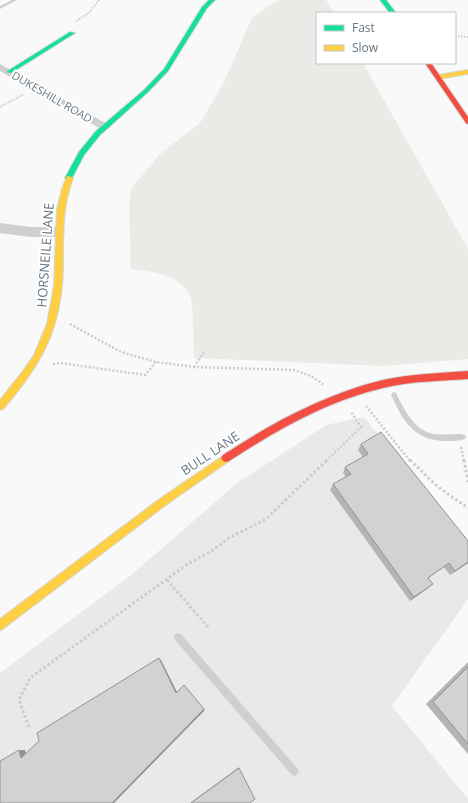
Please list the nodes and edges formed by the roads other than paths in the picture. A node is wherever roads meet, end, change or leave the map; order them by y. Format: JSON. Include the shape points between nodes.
{"nodes":[{"id":1,"x":15,"y":0,"type":"edge"},
{"id":2,"x":212,"y":0,"type":"edge"},
{"id":3,"x":383,"y":0,"type":"edge"},
{"id":4,"x":0,"y":8,"type":"edge"},
{"id":5,"x":391,"y":12,"type":"edge"},
{"id":6,"x":72,"y":33,"type":"road end"},
{"id":7,"x":429,"y":64,"type":"edge"},
{"id":8,"x":5,"y":69,"type":"edge"},
{"id":9,"x":468,"y":72,"type":"edge"},
{"id":10,"x":438,"y":77,"type":"junction"},
{"id":11,"x":468,"y":122,"type":"edge"},
{"id":12,"x":104,"y":127,"type":"junction"},
{"id":13,"x":0,"y":228,"type":"edge"},
{"id":14,"x":59,"y":232,"type":"junction"},
{"id":15,"x":468,"y":375,"type":"edge"},
{"id":16,"x":394,"y":395,"type":"dead end"},
{"id":17,"x":0,"y":406,"type":"edge"},
{"id":18,"x":460,"y":437,"type":"road end"},
{"id":19,"x":0,"y":626,"type":"edge"},
{"id":20,"x":178,"y":637,"type":"dead end"},
{"id":21,"x":294,"y":771,"type":"dead end"}],
"edges":[{"from":1,"to":4,"type":"lane"},
{"from":2,"to":12,"type":"street","name":"HORSNEILE LANE","via":[[201,13],[170,65]]},
{"from":3,"to":5,"type":"street"},
{"from":6,"to":8,"type":"street"},
{"from":7,"to":10,"type":"street"},
{"from":8,"to":12,"type":"street","name":"DUKESHILL ROAD"},
{"from":9,"to":10,"type":"street"},
{"from":10,"to":11,"type":"street"},
{"from":12,"to":14,"type":"street","name":"HORSNEILE LANE","via":[[84,151],[69,176],[61,201]]},
{"from":13,"to":14,"type":"street"},
{"from":14,"to":17,"type":"street","name":"HORSNEILE LANE","via":[[58,296],[46,340],[31,368]]},
{"from":15,"to":19,"type":"street","name":"BULL LANE","via":[[373,386],[308,410],[275,426],[188,483]]},
{"from":16,"to":18,"type":"lane","via":[[405,418],[418,430],[432,437]]},
{"from":20,"to":21,"type":"lane"}]}
